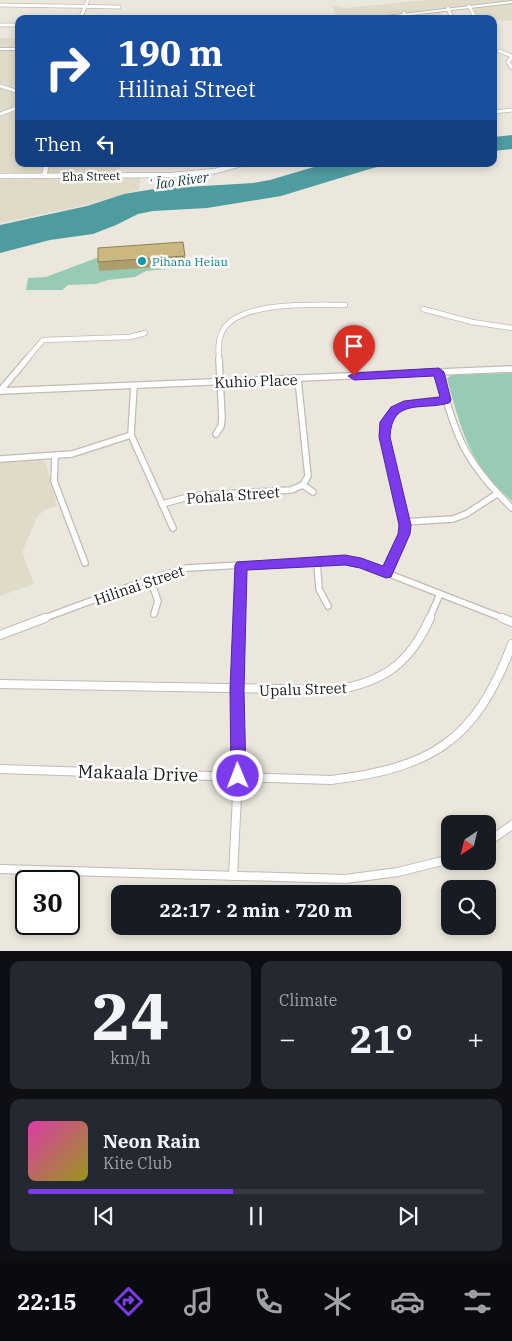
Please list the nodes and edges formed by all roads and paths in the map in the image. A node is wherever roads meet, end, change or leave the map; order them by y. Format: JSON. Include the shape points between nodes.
{"nodes":[{"id":1,"x":88,"y":0,"type":"edge"},
{"id":2,"x":512,"y":2,"type":"edge"},
{"id":3,"x":0,"y":5,"type":"edge"},
{"id":4,"x":469,"y":6,"type":"junction"},
{"id":5,"x":85,"y":7,"type":"junction"},
{"id":6,"x":119,"y":8,"type":"dead end"},
{"id":7,"x":448,"y":8,"type":"junction"},
{"id":8,"x":404,"y":13,"type":"joint"},
{"id":9,"x":82,"y":15,"type":"edge"},
{"id":10,"x":390,"y":15,"type":"edge"},
{"id":11,"x":451,"y":15,"type":"edge"},
{"id":12,"x":474,"y":15,"type":"edge"},
{"id":13,"x":0,"y":25,"type":"edge"},
{"id":14,"x":15,"y":25,"type":"edge"},
{"id":15,"x":0,"y":48,"type":"edge"},
{"id":16,"x":15,"y":49,"type":"edge"},
{"id":17,"x":499,"y":51,"type":"dead end"},
{"id":18,"x":512,"y":56,"type":"edge"},
{"id":19,"x":512,"y":68,"type":"edge"},
{"id":20,"x":0,"y":86,"type":"edge"},
{"id":21,"x":15,"y":91,"type":"edge"},
{"id":22,"x":15,"y":108,"type":"edge"},
{"id":23,"x":512,"y":110,"type":"edge"},
{"id":24,"x":497,"y":112,"type":"edge"},
{"id":25,"x":0,"y":114,"type":"edge"},
{"id":26,"x":46,"y":167,"type":"edge"},
{"id":27,"x":228,"y":167,"type":"edge"},
{"id":28,"x":0,"y":176,"type":"edge"},
{"id":29,"x":44,"y":176,"type":"junction"},
{"id":30,"x":345,"y":305,"type":"dead end"},
{"id":31,"x":423,"y":309,"type":"dead end"},
{"id":32,"x":512,"y":328,"type":"edge"},
{"id":33,"x":146,"y":332,"type":"dead end"},
{"id":34,"x":512,"y":369,"type":"edge"},
{"id":35,"x":439,"y":372,"type":"junction"},
{"id":36,"x":298,"y":379,"type":"junction"},
{"id":37,"x":222,"y":382,"type":"junction"},
{"id":38,"x":134,"y":386,"type":"junction"},
{"id":39,"x":0,"y":391,"type":"edge"},
{"id":40,"x":446,"y":400,"type":"junction"},
{"id":41,"x":216,"y":434,"type":"dead end"},
{"id":42,"x":131,"y":435,"type":"junction"},
{"id":43,"x":55,"y":457,"type":"junction"},
{"id":44,"x":0,"y":459,"type":"edge"},
{"id":45,"x":303,"y":485,"type":"junction"},
{"id":46,"x":313,"y":492,"type":"dead end"},
{"id":47,"x":497,"y":494,"type":"junction"},
{"id":48,"x":162,"y":504,"type":"junction"},
{"id":49,"x":512,"y":508,"type":"edge"},
{"id":50,"x":404,"y":522,"type":"junction"},
{"id":51,"x":173,"y":528,"type":"dead end"},
{"id":52,"x":317,"y":561,"type":"junction"},
{"id":53,"x":85,"y":563,"type":"dead end"},
{"id":54,"x":241,"y":565,"type":"junction"},
{"id":55,"x":386,"y":573,"type":"junction"},
{"id":56,"x":150,"y":579,"type":"junction"},
{"id":57,"x":440,"y":594,"type":"junction"},
{"id":58,"x":328,"y":606,"type":"dead end"},
{"id":59,"x":154,"y":614,"type":"dead end"},
{"id":60,"x":512,"y":622,"type":"edge"},
{"id":61,"x":0,"y":635,"type":"edge"},
{"id":62,"x":512,"y":644,"type":"edge"},
{"id":63,"x":0,"y":684,"type":"edge"},
{"id":64,"x":237,"y":690,"type":"junction"},
{"id":65,"x":0,"y":769,"type":"edge"},
{"id":66,"x":238,"y":776,"type":"junction"},
{"id":67,"x":512,"y":825,"type":"edge"},
{"id":68,"x":496,"y":836,"type":"edge"},
{"id":69,"x":441,"y":862,"type":"edge"},
{"id":70,"x":0,"y":869,"type":"edge"},
{"id":71,"x":233,"y":876,"type":"junction"}],
"edges":[{"from":1,"to":5,"type":"street"},
{"from":2,"to":4,"type":"street"},
{"from":3,"to":5,"type":"street"},
{"from":4,"to":7,"type":"street"},
{"from":4,"to":12,"type":"street"},
{"from":5,"to":6,"type":"street"},
{"from":5,"to":9,"type":"street"},
{"from":7,"to":8,"type":"street"},
{"from":7,"to":11,"type":"street"},
{"from":8,"to":10,"type":"street"},
{"from":13,"to":14,"type":"street"},
{"from":15,"to":16,"type":"street"},
{"from":17,"to":18,"type":"street"},
{"from":18,"to":19,"type":"street","via":[[508,62]]},
{"from":20,"to":21,"type":"street"},
{"from":22,"to":25,"type":"street"},
{"from":23,"to":24,"type":"street"},
{"from":26,"to":29,"type":"street"},
{"from":27,"to":29,"type":"street","name":"Eha Street","via":[[178,175]]},
{"from":28,"to":29,"type":"street","name":"Eha Street"},
{"from":30,"to":37,"type":"street","via":[[264,309],[237,317],[220,338]]},
{"from":31,"to":32,"type":"street"},
{"from":33,"to":39,"type":"street","via":[[130,337],[43,340]]},
{"from":34,"to":35,"type":"street","name":"Kuhio Place"},
{"from":35,"to":36,"type":"street","name":"Kuhio Place"},
{"from":35,"to":40,"type":"street"},
{"from":36,"to":37,"type":"street","name":"Kuhio Place"},
{"from":36,"to":45,"type":"street","via":[[308,476]]},
{"from":37,"to":38,"type":"street","name":"Kuhio Place"},
{"from":37,"to":41,"type":"street","via":[[222,423]]},
{"from":38,"to":39,"type":"street","name":"Kuhio Place"},
{"from":38,"to":42,"type":"street"},
{"from":40,"to":47,"type":"street","via":[[462,448],[471,464]]},
{"from":40,"to":50,"type":"street","via":[[407,404],[395,410],[385,422],[384,437]]},
{"from":42,"to":43,"type":"street"},
{"from":42,"to":48,"type":"street"},
{"from":43,"to":44,"type":"street"},
{"from":43,"to":53,"type":"street","via":[[54,482]]},
{"from":45,"to":46,"type":"street"},
{"from":45,"to":48,"type":"street","name":"Pohala Street","via":[[291,490],[192,496]]},
{"from":47,"to":49,"type":"street"},
{"from":47,"to":50,"type":"street","via":[[457,518]]},
{"from":48,"to":51,"type":"street"},
{"from":50,"to":55,"type":"street","via":[[404,534]]},
{"from":52,"to":54,"type":"street","name":"Hilinai Street"},
{"from":52,"to":55,"type":"street","name":"Hilinai Street","via":[[353,561]]},
{"from":52,"to":58,"type":"street","via":[[319,589]]},
{"from":54,"to":56,"type":"street","name":"Hilinai Street","via":[[187,568]]},
{"from":54,"to":64,"type":"street"},
{"from":55,"to":57,"type":"street","name":"Hilinai Street"},
{"from":56,"to":59,"type":"street","via":[[158,598]]},
{"from":56,"to":61,"type":"street","name":"Hilinai Street"},
{"from":57,"to":60,"type":"street","name":"Hilinai Street"},
{"from":57,"to":64,"type":"street","name":"Upalu Street","via":[[412,651],[395,668],[373,681],[334,691]]},
{"from":62,"to":66,"type":"street","name":"Makaala Drive","via":[[500,679],[478,714],[452,740],[426,756],[397,768],[357,778]]},
{"from":63,"to":64,"type":"street","name":"Upalu Street"},
{"from":64,"to":66,"type":"street"},
{"from":65,"to":66,"type":"street","name":"Makaala Drive"},
{"from":66,"to":71,"type":"street"},
{"from":67,"to":68,"type":"street"},
{"from":69,"to":71,"type":"street","via":[[383,876],[346,879]]},
{"from":70,"to":71,"type":"street"}]}
